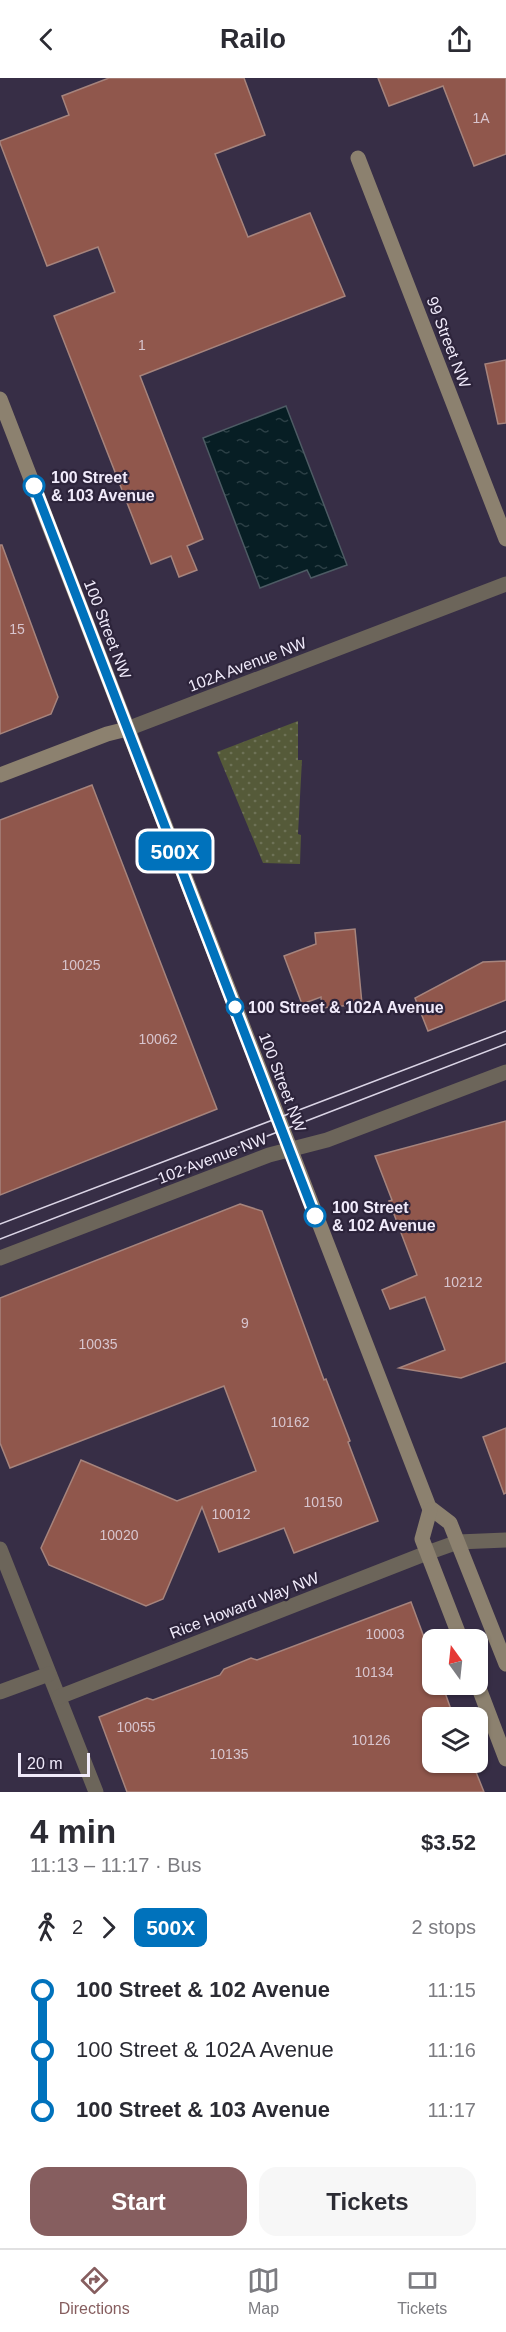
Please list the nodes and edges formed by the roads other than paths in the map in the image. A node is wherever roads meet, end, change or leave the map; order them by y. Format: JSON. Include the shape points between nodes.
{"nodes":[{"id":1,"x":358,"y":158,"type":"dead end"},
{"id":2,"x":0,"y":399,"type":"edge"},
{"id":3,"x":506,"y":540,"type":"edge"},
{"id":4,"x":506,"y":584,"type":"edge"},
{"id":5,"x":127,"y":729,"type":"junction"},
{"id":6,"x":0,"y":775,"type":"edge"},
{"id":7,"x":506,"y":1072,"type":"edge"},
{"id":8,"x":290,"y":1149,"type":"junction"},
{"id":9,"x":0,"y":1258,"type":"edge"},
{"id":10,"x":430,"y":1510,"type":"junction"},
{"id":11,"x":506,"y":1540,"type":"edge"},
{"id":12,"x":458,"y":1542,"type":"junction"},
{"id":13,"x":0,"y":1549,"type":"edge"},
{"id":14,"x":427,"y":1553,"type":"junction"},
{"id":15,"x":457,"y":1629,"type":"edge"},
{"id":16,"x":506,"y":1664,"type":"edge"},
{"id":17,"x":49,"y":1674,"type":"junction"},
{"id":18,"x":0,"y":1692,"type":"edge"},
{"id":19,"x":482,"y":1695,"type":"edge"},
{"id":20,"x":58,"y":1696,"type":"junction"},
{"id":21,"x":506,"y":1759,"type":"edge"},
{"id":22,"x":96,"y":1792,"type":"edge"}],
"edges":[{"from":1,"to":3,"type":"main road","name":"99 Street NW"},
{"from":2,"to":5,"type":"main road","name":"100 Street NW"},
{"from":4,"to":5,"type":"street","name":"102A Avenue NW"},
{"from":5,"to":6,"type":"main road","name":"102A Avenue NW"},
{"from":5,"to":8,"type":"main road","name":"100 Street NW"},
{"from":7,"to":8,"type":"street","name":"102 Avenue NW","via":[[327,1140]]},
{"from":8,"to":9,"type":"street","name":"102 Avenue NW"},
{"from":8,"to":10,"type":"main road","name":"100 Street NW"},
{"from":10,"to":12,"type":"main road","name":"100 Street NW","via":[[450,1523]]},
{"from":10,"to":14,"type":"main road","via":[[422,1539]]},
{"from":11,"to":12,"type":"street","name":"Rice Howard Way NW"},
{"from":12,"to":14,"type":"street","name":"Rice Howard Way NW"},
{"from":12,"to":16,"type":"main road","name":"100 Street NW"},
{"from":13,"to":17,"type":"street"},
{"from":14,"to":15,"type":"main road"},
{"from":14,"to":20,"type":"street","name":"Rice Howard Way NW"},
{"from":17,"to":18,"type":"street"},
{"from":17,"to":20,"type":"street"},
{"from":19,"to":21,"type":"main road"},
{"from":20,"to":22,"type":"street"}]}
